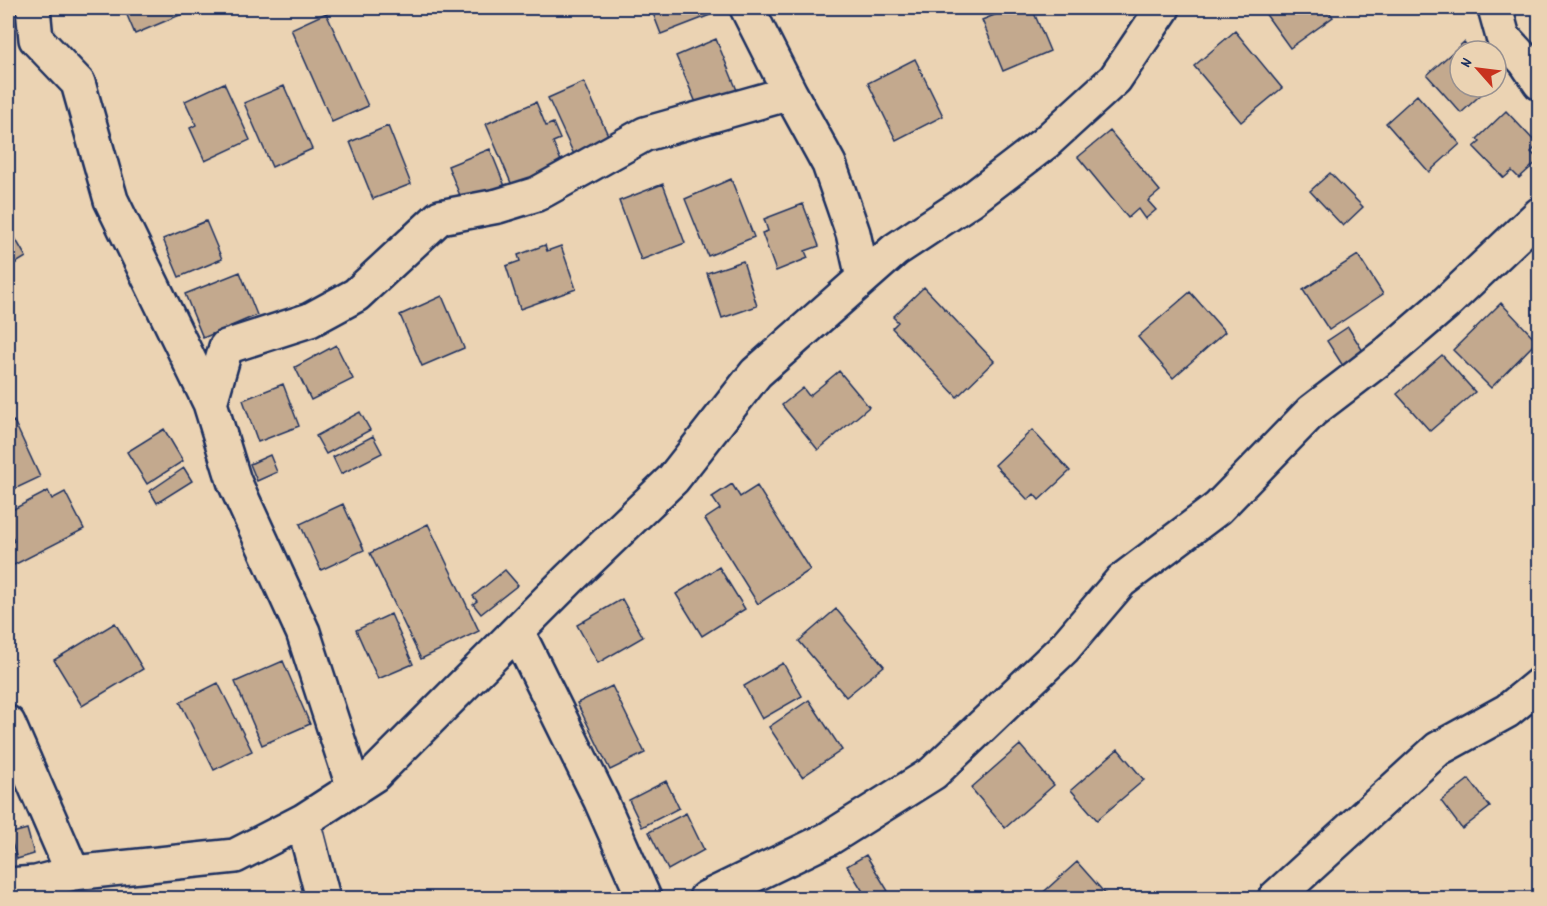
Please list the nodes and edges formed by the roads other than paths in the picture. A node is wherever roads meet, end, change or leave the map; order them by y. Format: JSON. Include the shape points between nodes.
{"nodes":[{"id":1,"x":33,"y":8,"type":"edge"},
{"id":2,"x":747,"y":8,"type":"edge"},
{"id":3,"x":1163,"y":8,"type":"edge"},
{"id":4,"x":1496,"y":8,"type":"edge"},
{"id":5,"x":1539,"y":83,"type":"edge"},
{"id":6,"x":790,"y":93,"type":"junction"},
{"id":7,"x":1539,"y":214,"type":"edge"},
{"id":8,"x":863,"y":278,"type":"junction"},
{"id":9,"x":210,"y":404,"type":"junction"},
{"id":10,"x":517,"y":631,"type":"junction"},
{"id":11,"x":1539,"y":684,"type":"edge"},
{"id":12,"x":8,"y":723,"type":"edge"},
{"id":13,"x":354,"y":789,"type":"junction"},
{"id":14,"x":303,"y":821,"type":"junction"},
{"id":15,"x":73,"y":873,"type":"junction"},
{"id":16,"x":8,"y":885,"type":"edge"},
{"id":17,"x":323,"y":898,"type":"edge"},
{"id":18,"x":644,"y":898,"type":"edge"},
{"id":19,"x":706,"y":898,"type":"edge"},
{"id":20,"x":1275,"y":898,"type":"edge"}],
"edges":[{"from":1,"to":9,"type":"street","via":[[36,39],[78,83],[111,200]]},
{"from":2,"to":6,"type":"street"},
{"from":3,"to":8,"type":"street","via":[[1115,80],[1045,143],[972,199],[895,250]]},
{"from":4,"to":5,"type":"street","via":[[1503,37]]},
{"from":6,"to":8,"type":"street","via":[[829,164],[853,233]]},
{"from":6,"to":9,"type":"street","via":[[645,134],[537,194],[440,217],[356,295],[310,320],[226,347]]},
{"from":7,"to":19,"type":"street","via":[[1446,303],[1312,411],[1218,508],[1121,581],[1064,648],[933,772],[828,839]]},
{"from":8,"to":10,"type":"street","via":[[756,374],[673,479]]},
{"from":9,"to":13,"type":"street","via":[[234,481],[303,632]]},
{"from":10,"to":13,"type":"street","via":[[374,775]]},
{"from":10,"to":18,"type":"street"},
{"from":11,"to":20,"type":"street","via":[[1507,711],[1438,749]]},
{"from":12,"to":15,"type":"street"},
{"from":13,"to":14,"type":"street"},
{"from":14,"to":15,"type":"street","via":[[235,856]]},
{"from":14,"to":17,"type":"street"},
{"from":15,"to":16,"type":"street","via":[[36,883]]}]}
